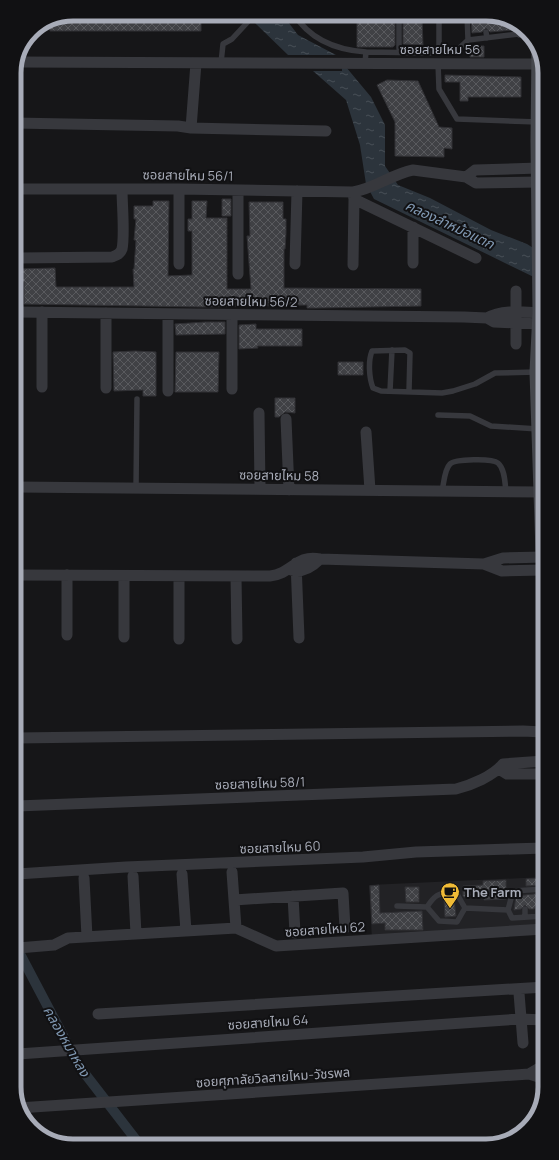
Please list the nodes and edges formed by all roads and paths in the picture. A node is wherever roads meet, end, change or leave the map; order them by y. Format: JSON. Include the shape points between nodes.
{"nodes":[{"id":1,"x":248,"y":21,"type":"edge"},
{"id":2,"x":300,"y":21,"type":"edge"},
{"id":3,"x":399,"y":21,"type":"edge"},
{"id":4,"x":439,"y":21,"type":"edge"},
{"id":5,"x":467,"y":21,"type":"edge"},
{"id":6,"x":519,"y":35,"type":"edge"},
{"id":7,"x":468,"y":40,"type":"junction"},
{"id":8,"x":439,"y":51,"type":"junction"},
{"id":9,"x":366,"y":58,"type":"junction"},
{"id":10,"x":22,"y":62,"type":"edge"},
{"id":11,"x":196,"y":63,"type":"junction"},
{"id":12,"x":438,"y":63,"type":"junction"},
{"id":13,"x":220,"y":64,"type":"junction"},
{"id":14,"x":537,"y":64,"type":"edge"},
{"id":15,"x":21,"y":123,"type":"edge"},
{"id":16,"x":191,"y":128,"type":"junction"},
{"id":17,"x":326,"y":131,"type":"dead end"},
{"id":18,"x":538,"y":132,"type":"edge"},
{"id":19,"x":538,"y":175,"type":"edge"},
{"id":20,"x":21,"y":189,"type":"edge"},
{"id":21,"x":122,"y":189,"type":"junction"},
{"id":22,"x":179,"y":189,"type":"junction"},
{"id":23,"x":238,"y":190,"type":"junction"},
{"id":24,"x":297,"y":191,"type":"junction"},
{"id":25,"x":356,"y":194,"type":"junction"},
{"id":26,"x":413,"y":227,"type":"junction"},
{"id":27,"x":21,"y":258,"type":"edge"},
{"id":28,"x":476,"y":258,"type":"dead end"},
{"id":29,"x":413,"y":263,"type":"dead end"},
{"id":30,"x":179,"y":264,"type":"dead end"},
{"id":31,"x":295,"y":264,"type":"dead end"},
{"id":32,"x":353,"y":265,"type":"dead end"},
{"id":33,"x":238,"y":274,"type":"dead end"},
{"id":34,"x":516,"y":291,"type":"dead end"},
{"id":35,"x":538,"y":305,"type":"edge"},
{"id":36,"x":21,"y":312,"type":"edge"},
{"id":37,"x":42,"y":312,"type":"junction"},
{"id":38,"x":106,"y":313,"type":"junction"},
{"id":39,"x":168,"y":314,"type":"junction"},
{"id":40,"x":232,"y":315,"type":"junction"},
{"id":41,"x":516,"y":317,"type":"junction"},
{"id":42,"x":516,"y":344,"type":"dead end"},
{"id":43,"x":392,"y":350,"type":"junction"},
{"id":44,"x":538,"y":372,"type":"edge"},
{"id":45,"x":42,"y":386,"type":"dead end"},
{"id":46,"x":106,"y":388,"type":"dead end"},
{"id":47,"x":232,"y":389,"type":"dead end"},
{"id":48,"x":168,"y":391,"type":"dead end"},
{"id":49,"x":390,"y":391,"type":"junction"},
{"id":50,"x":409,"y":391,"type":"junction"},
{"id":51,"x":137,"y":399,"type":"dead end"},
{"id":52,"x":259,"y":413,"type":"dead end"},
{"id":53,"x":438,"y":415,"type":"dead end"},
{"id":54,"x":286,"y":419,"type":"dead end"},
{"id":55,"x":538,"y":429,"type":"edge"},
{"id":56,"x":366,"y":432,"type":"dead end"},
{"id":57,"x":21,"y":487,"type":"edge"},
{"id":58,"x":136,"y":488,"type":"junction"},
{"id":59,"x":260,"y":489,"type":"junction"},
{"id":60,"x":289,"y":490,"type":"junction"},
{"id":61,"x":370,"y":490,"type":"junction"},
{"id":62,"x":442,"y":491,"type":"junction"},
{"id":63,"x":506,"y":492,"type":"junction"},
{"id":64,"x":538,"y":492,"type":"edge"},
{"id":65,"x":538,"y":557,"type":"edge"},
{"id":66,"x":484,"y":564,"type":"junction"},
{"id":67,"x":294,"y":568,"type":"junction"},
{"id":68,"x":538,"y":570,"type":"edge"},
{"id":69,"x":21,"y":575,"type":"edge"},
{"id":70,"x":68,"y":575,"type":"junction"},
{"id":71,"x":124,"y":576,"type":"junction"},
{"id":72,"x":179,"y":576,"type":"junction"},
{"id":73,"x":236,"y":576,"type":"junction"},
{"id":74,"x":67,"y":636,"type":"dead end"},
{"id":75,"x":124,"y":637,"type":"dead end"},
{"id":76,"x":299,"y":638,"type":"dead end"},
{"id":77,"x":179,"y":639,"type":"dead end"},
{"id":78,"x":237,"y":639,"type":"dead end"},
{"id":79,"x":538,"y":732,"type":"edge"},
{"id":80,"x":21,"y":738,"type":"edge"},
{"id":81,"x":538,"y":761,"type":"edge"},
{"id":82,"x":499,"y":769,"type":"junction"},
{"id":83,"x":538,"y":774,"type":"edge"},
{"id":84,"x":21,"y":806,"type":"edge"},
{"id":85,"x":538,"y":848,"type":"edge"},
{"id":86,"x":232,"y":872,"type":"dead end"},
{"id":87,"x":21,"y":874,"type":"edge"},
{"id":88,"x":182,"y":874,"type":"dead end"},
{"id":89,"x":133,"y":876,"type":"dead end"},
{"id":90,"x":84,"y":878,"type":"dead end"},
{"id":91,"x":538,"y":892,"type":"edge"},
{"id":92,"x":293,"y":896,"type":"junction"},
{"id":93,"x":234,"y":900,"type":"junction"},
{"id":94,"x":397,"y":906,"type":"dead end"},
{"id":95,"x":427,"y":907,"type":"junction"},
{"id":96,"x":465,"y":908,"type":"junction"},
{"id":97,"x":525,"y":909,"type":"dead end"},
{"id":98,"x":508,"y":910,"type":"junction"},
{"id":99,"x":538,"y":916,"type":"edge"},
{"id":100,"x":525,"y":917,"type":"junction"},
{"id":101,"x":236,"y":928,"type":"junction"},
{"id":102,"x":345,"y":928,"type":"dead end"},
{"id":103,"x":538,"y":929,"type":"edge"},
{"id":104,"x":186,"y":931,"type":"junction"},
{"id":105,"x":295,"y":933,"type":"dead end"},
{"id":106,"x":136,"y":934,"type":"junction"},
{"id":107,"x":87,"y":937,"type":"junction"},
{"id":108,"x":21,"y":948,"type":"edge"},
{"id":109,"x":538,"y":988,"type":"edge"},
{"id":110,"x":519,"y":993,"type":"dead end"},
{"id":111,"x":98,"y":1014,"type":"dead end"},
{"id":112,"x":520,"y":1019,"type":"junction"},
{"id":113,"x":538,"y":1020,"type":"edge"},
{"id":114,"x":523,"y":1044,"type":"dead end"},
{"id":115,"x":21,"y":1054,"type":"edge"},
{"id":116,"x":538,"y":1069,"type":"edge"},
{"id":117,"x":529,"y":1074,"type":"junction"},
{"id":118,"x":538,"y":1077,"type":"edge"},
{"id":119,"x":25,"y":1108,"type":"edge"}],
"edges":[{"from":1,"to":13,"type":"lane","via":[[232,39],[223,44]]},
{"from":2,"to":9,"type":"lane","via":[[312,36]]},
{"from":3,"to":8,"type":"lane","via":[[399,48]]},
{"from":4,"to":8,"type":"lane"},
{"from":5,"to":7,"type":"lane"},
{"from":6,"to":7,"type":"lane","via":[[486,35]]},
{"from":7,"to":8,"type":"lane","via":[[455,52]]},
{"from":8,"to":9,"type":"lane"},
{"from":9,"to":12,"type":"street","name":"ซอยสายไหม 56"},
{"from":9,"to":13,"type":"street","name":"ซอยสายไหม 56","via":[[342,63]]},
{"from":10,"to":11,"type":"street","name":"ซอยสายไหม 56"},
{"from":11,"to":13,"type":"street","name":"ซอยสายไหม 56"},
{"from":11,"to":16,"type":"street"},
{"from":12,"to":14,"type":"street","name":"ซอยสายไหม 56"},
{"from":12,"to":18,"type":"lane","via":[[439,89],[457,119]]},
{"from":15,"to":16,"type":"street"},
{"from":16,"to":17,"type":"street"},
{"from":19,"to":25,"type":"street","via":[[475,170],[466,177],[426,171],[405,172]]},
{"from":20,"to":21,"type":"street","name":"ซอยสายไหม 56/1"},
{"from":21,"to":22,"type":"street","name":"ซอยสายไหม 56/1"},
{"from":21,"to":27,"type":"street","via":[[122,250],[118,254]]},
{"from":22,"to":23,"type":"street","name":"ซอยสายไหม 56/1"},
{"from":22,"to":30,"type":"street"},
{"from":23,"to":24,"type":"street","name":"ซอยสายไหม 56/1"},
{"from":23,"to":33,"type":"street"},
{"from":24,"to":25,"type":"street","name":"ซอยสายไหม 56/1"},
{"from":24,"to":31,"type":"street"},
{"from":25,"to":26,"type":"street"},
{"from":25,"to":32,"type":"street"},
{"from":26,"to":28,"type":"street"},
{"from":26,"to":29,"type":"street"},
{"from":34,"to":41,"type":"street"},
{"from":35,"to":41,"type":"street","name":"ซอยสายไหม 56/2"},
{"from":36,"to":37,"type":"street","name":"ซอยสายไหม 56/2"},
{"from":37,"to":38,"type":"street","name":"ซอยสายไหม 56/2"},
{"from":37,"to":45,"type":"street"},
{"from":38,"to":39,"type":"street","name":"ซอยสายไหม 56/2"},
{"from":38,"to":46,"type":"street"},
{"from":39,"to":40,"type":"street","name":"ซอยสายไหม 56/2"},
{"from":39,"to":48,"type":"street"},
{"from":40,"to":41,"type":"street","name":"ซอยสายไหม 56/2","via":[[487,318],[494,314]]},
{"from":40,"to":47,"type":"street"},
{"from":41,"to":42,"type":"street"},
{"from":43,"to":49,"type":"lane"},
{"from":43,"to":49,"type":"lane","via":[[374,350],[370,357],[370,381],[373,388],[376,391]]},
{"from":43,"to":50,"type":"lane","via":[[410,353]]},
{"from":44,"to":50,"type":"lane","via":[[495,373],[475,384],[448,392]]},
{"from":49,"to":50,"type":"lane"},
{"from":51,"to":58,"type":"lane"},
{"from":52,"to":59,"type":"street"},
{"from":53,"to":55,"type":"lane","via":[[470,416],[491,426]]},
{"from":54,"to":60,"type":"street"},
{"from":56,"to":61,"type":"street"},
{"from":57,"to":58,"type":"street","name":"ซอยสายไหม 58"},
{"from":58,"to":59,"type":"street","name":"ซอยสายไหม 58"},
{"from":59,"to":60,"type":"street","name":"ซอยสายไหม 58"},
{"from":60,"to":61,"type":"street","name":"ซอยสายไหม 58"},
{"from":61,"to":62,"type":"street","name":"ซอยสายไหม 58"},
{"from":62,"to":63,"type":"street","name":"ซอยสายไหม 58"},
{"from":62,"to":63,"type":"lane","via":[[450,464],[456,461],[492,460],[502,468]]},
{"from":63,"to":64,"type":"street","name":"ซอยสายไหม 58"},
{"from":65,"to":66,"type":"street","via":[[503,558]]},
{"from":66,"to":67,"type":"street","via":[[307,558]]},
{"from":66,"to":68,"type":"street","via":[[502,571]]},
{"from":67,"to":73,"type":"street","via":[[274,576]]},
{"from":67,"to":76,"type":"street"},
{"from":69,"to":70,"type":"street"},
{"from":70,"to":71,"type":"street"},
{"from":70,"to":74,"type":"street"},
{"from":71,"to":72,"type":"street"},
{"from":71,"to":75,"type":"street"},
{"from":72,"to":73,"type":"street"},
{"from":72,"to":77,"type":"street"},
{"from":73,"to":78,"type":"street"},
{"from":79,"to":80,"type":"street"},
{"from":81,"to":82,"type":"street","name":"ซอยสายไหม 58/1","via":[[503,764]]},
{"from":82,"to":83,"type":"street","via":[[507,774]]},
{"from":82,"to":84,"type":"street","name":"ซอยสายไหม 58/1","via":[[463,787],[446,790]]},
{"from":85,"to":87,"type":"street","name":"ซอยสายไหม 60","via":[[416,852],[363,858]]},
{"from":86,"to":93,"type":"street"},
{"from":88,"to":104,"type":"street"},
{"from":89,"to":106,"type":"street"},
{"from":90,"to":107,"type":"street"},
{"from":91,"to":98,"type":"lane","via":[[513,891]]},
{"from":92,"to":93,"type":"street"},
{"from":92,"to":102,"type":"street","via":[[343,893]]},
{"from":92,"to":105,"type":"street"},
{"from":93,"to":101,"type":"street"},
{"from":94,"to":95,"type":"lane"},
{"from":95,"to":96,"type":"lane","via":[[439,921],[449,922],[457,922]]},
{"from":95,"to":96,"type":"lane","via":[[434,897],[451,892],[457,894]]},
{"from":96,"to":98,"type":"lane"},
{"from":97,"to":100,"type":"lane"},
{"from":98,"to":100,"type":"lane","via":[[512,918]]},
{"from":99,"to":100,"type":"lane"},
{"from":101,"to":103,"type":"street","name":"ซอยสายไหม 62","via":[[276,946]]},
{"from":101,"to":104,"type":"street","name":"ซอยสายไหม 62"},
{"from":104,"to":106,"type":"street","name":"ซอยสายไหม 62"},
{"from":106,"to":107,"type":"street","name":"ซอยสายไหม 62"},
{"from":107,"to":108,"type":"street","name":"ซอยสายไหม 62","via":[[68,938],[54,945]]},
{"from":109,"to":111,"type":"street","name":"ซอยสายไหม 64"},
{"from":110,"to":112,"type":"street"},
{"from":112,"to":113,"type":"street","name":"ซอยสายไหม 64"},
{"from":112,"to":114,"type":"street"},
{"from":112,"to":115,"type":"street","name":"ซอยสายไหม 64"},
{"from":116,"to":117,"type":"street"},
{"from":117,"to":118,"type":"street"},
{"from":117,"to":119,"type":"street","name":"ซอยศุภาลัยวิลสายไหม-วัชรพล"}]}
